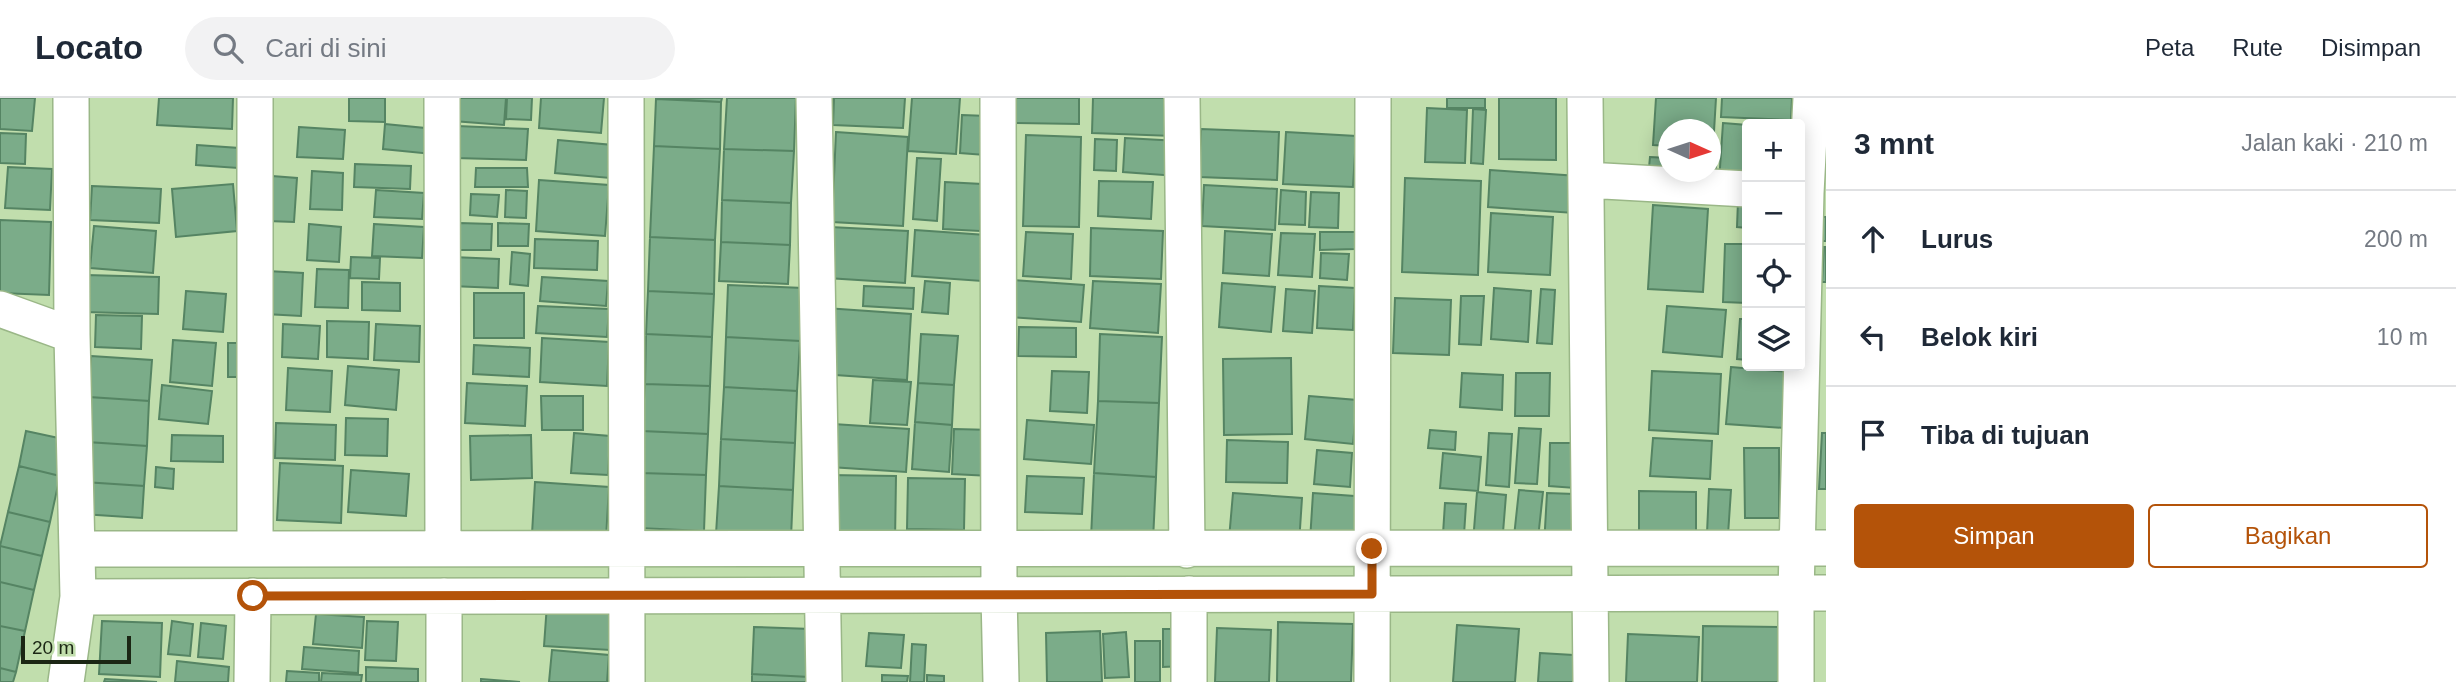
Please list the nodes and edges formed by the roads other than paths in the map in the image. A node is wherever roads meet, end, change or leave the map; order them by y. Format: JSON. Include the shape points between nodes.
{"nodes":[{"id":1,"x":71,"y":98,"type":"edge"},
{"id":2,"x":255,"y":98,"type":"edge"},
{"id":3,"x":442,"y":98,"type":"edge"},
{"id":4,"x":626,"y":98,"type":"edge"},
{"id":5,"x":814,"y":98,"type":"edge"},
{"id":6,"x":998,"y":98,"type":"edge"},
{"id":7,"x":1182,"y":98,"type":"edge"},
{"id":8,"x":1373,"y":98,"type":"edge"},
{"id":9,"x":1585,"y":98,"type":"edge"},
{"id":10,"x":1816,"y":114,"type":"edge"},
{"id":11,"x":1586,"y":180,"type":"junction"},
{"id":12,"x":1805,"y":182,"type":"edge"},
{"id":13,"x":1742,"y":189,"type":"edge"},
{"id":14,"x":1805,"y":215,"type":"edge"},
{"id":15,"x":0,"y":309,"type":"edge"},
{"id":16,"x":1815,"y":326,"type":"edge"},
{"id":17,"x":72,"y":335,"type":"junction"},
{"id":18,"x":1812,"y":548,"type":"edge"},
{"id":19,"x":255,"y":549,"type":"junction"},
{"id":20,"x":443,"y":549,"type":"junction"},
{"id":21,"x":626,"y":549,"type":"junction"},
{"id":22,"x":822,"y":549,"type":"junction"},
{"id":23,"x":999,"y":549,"type":"junction"},
{"id":24,"x":1372,"y":549,"type":"junction"},
{"id":25,"x":1591,"y":549,"type":"junction"},
{"id":26,"x":77,"y":550,"type":"junction"},
{"id":27,"x":1187,"y":550,"type":"junction"},
{"id":28,"x":1811,"y":593,"type":"edge"},
{"id":29,"x":1189,"y":594,"type":"junction"},
{"id":30,"x":1372,"y":594,"type":"junction"},
{"id":31,"x":1591,"y":594,"type":"junction"},
{"id":32,"x":627,"y":595,"type":"junction"},
{"id":33,"x":824,"y":595,"type":"junction"},
{"id":34,"x":999,"y":595,"type":"junction"},
{"id":35,"x":253,"y":596,"type":"junction"},
{"id":36,"x":444,"y":596,"type":"junction"},
{"id":37,"x":79,"y":597,"type":"junction"},
{"id":38,"x":66,"y":682,"type":"edge"},
{"id":39,"x":252,"y":682,"type":"edge"},
{"id":40,"x":444,"y":682,"type":"edge"},
{"id":41,"x":627,"y":682,"type":"edge"},
{"id":42,"x":824,"y":682,"type":"edge"},
{"id":43,"x":1001,"y":682,"type":"edge"},
{"id":44,"x":1189,"y":682,"type":"edge"},
{"id":45,"x":1372,"y":682,"type":"edge"},
{"id":46,"x":1591,"y":682,"type":"edge"},
{"id":47,"x":1796,"y":682,"type":"edge"}],
"edges":[{"from":1,"to":17,"type":"street"},
{"from":2,"to":19,"type":"street"},
{"from":3,"to":20,"type":"street"},
{"from":4,"to":21,"type":"street"},
{"from":5,"to":22,"type":"street"},
{"from":6,"to":23,"type":"street"},
{"from":7,"to":27,"type":"street"},
{"from":8,"to":24,"type":"street"},
{"from":9,"to":11,"type":"street"},
{"from":10,"to":12,"type":"street"},
{"from":11,"to":13,"type":"street"},
{"from":11,"to":25,"type":"street"},
{"from":14,"to":16,"type":"street"},
{"from":15,"to":17,"type":"street"},
{"from":16,"to":18,"type":"street"},
{"from":17,"to":26,"type":"street"},
{"from":18,"to":25,"type":"street"},
{"from":18,"to":28,"type":"street"},
{"from":19,"to":20,"type":"street"},
{"from":19,"to":26,"type":"street"},
{"from":20,"to":21,"type":"street"},
{"from":21,"to":22,"type":"street"},
{"from":21,"to":32,"type":"street"},
{"from":22,"to":23,"type":"street"},
{"from":22,"to":33,"type":"street"},
{"from":23,"to":27,"type":"street"},
{"from":23,"to":34,"type":"street"},
{"from":24,"to":25,"type":"street"},
{"from":24,"to":27,"type":"street"},
{"from":24,"to":30,"type":"street"},
{"from":25,"to":31,"type":"street"},
{"from":26,"to":37,"type":"street"},
{"from":28,"to":31,"type":"street"},
{"from":28,"to":47,"type":"street"},
{"from":29,"to":30,"type":"street"},
{"from":29,"to":34,"type":"street"},
{"from":29,"to":44,"type":"street"},
{"from":30,"to":31,"type":"street"},
{"from":30,"to":45,"type":"street"},
{"from":31,"to":46,"type":"street"},
{"from":32,"to":33,"type":"street"},
{"from":32,"to":36,"type":"street"},
{"from":32,"to":41,"type":"street"},
{"from":33,"to":34,"type":"street"},
{"from":33,"to":42,"type":"street"},
{"from":34,"to":43,"type":"street"},
{"from":35,"to":36,"type":"street"},
{"from":35,"to":37,"type":"street"},
{"from":35,"to":39,"type":"street"},
{"from":36,"to":40,"type":"street"},
{"from":37,"to":38,"type":"street"}]}
